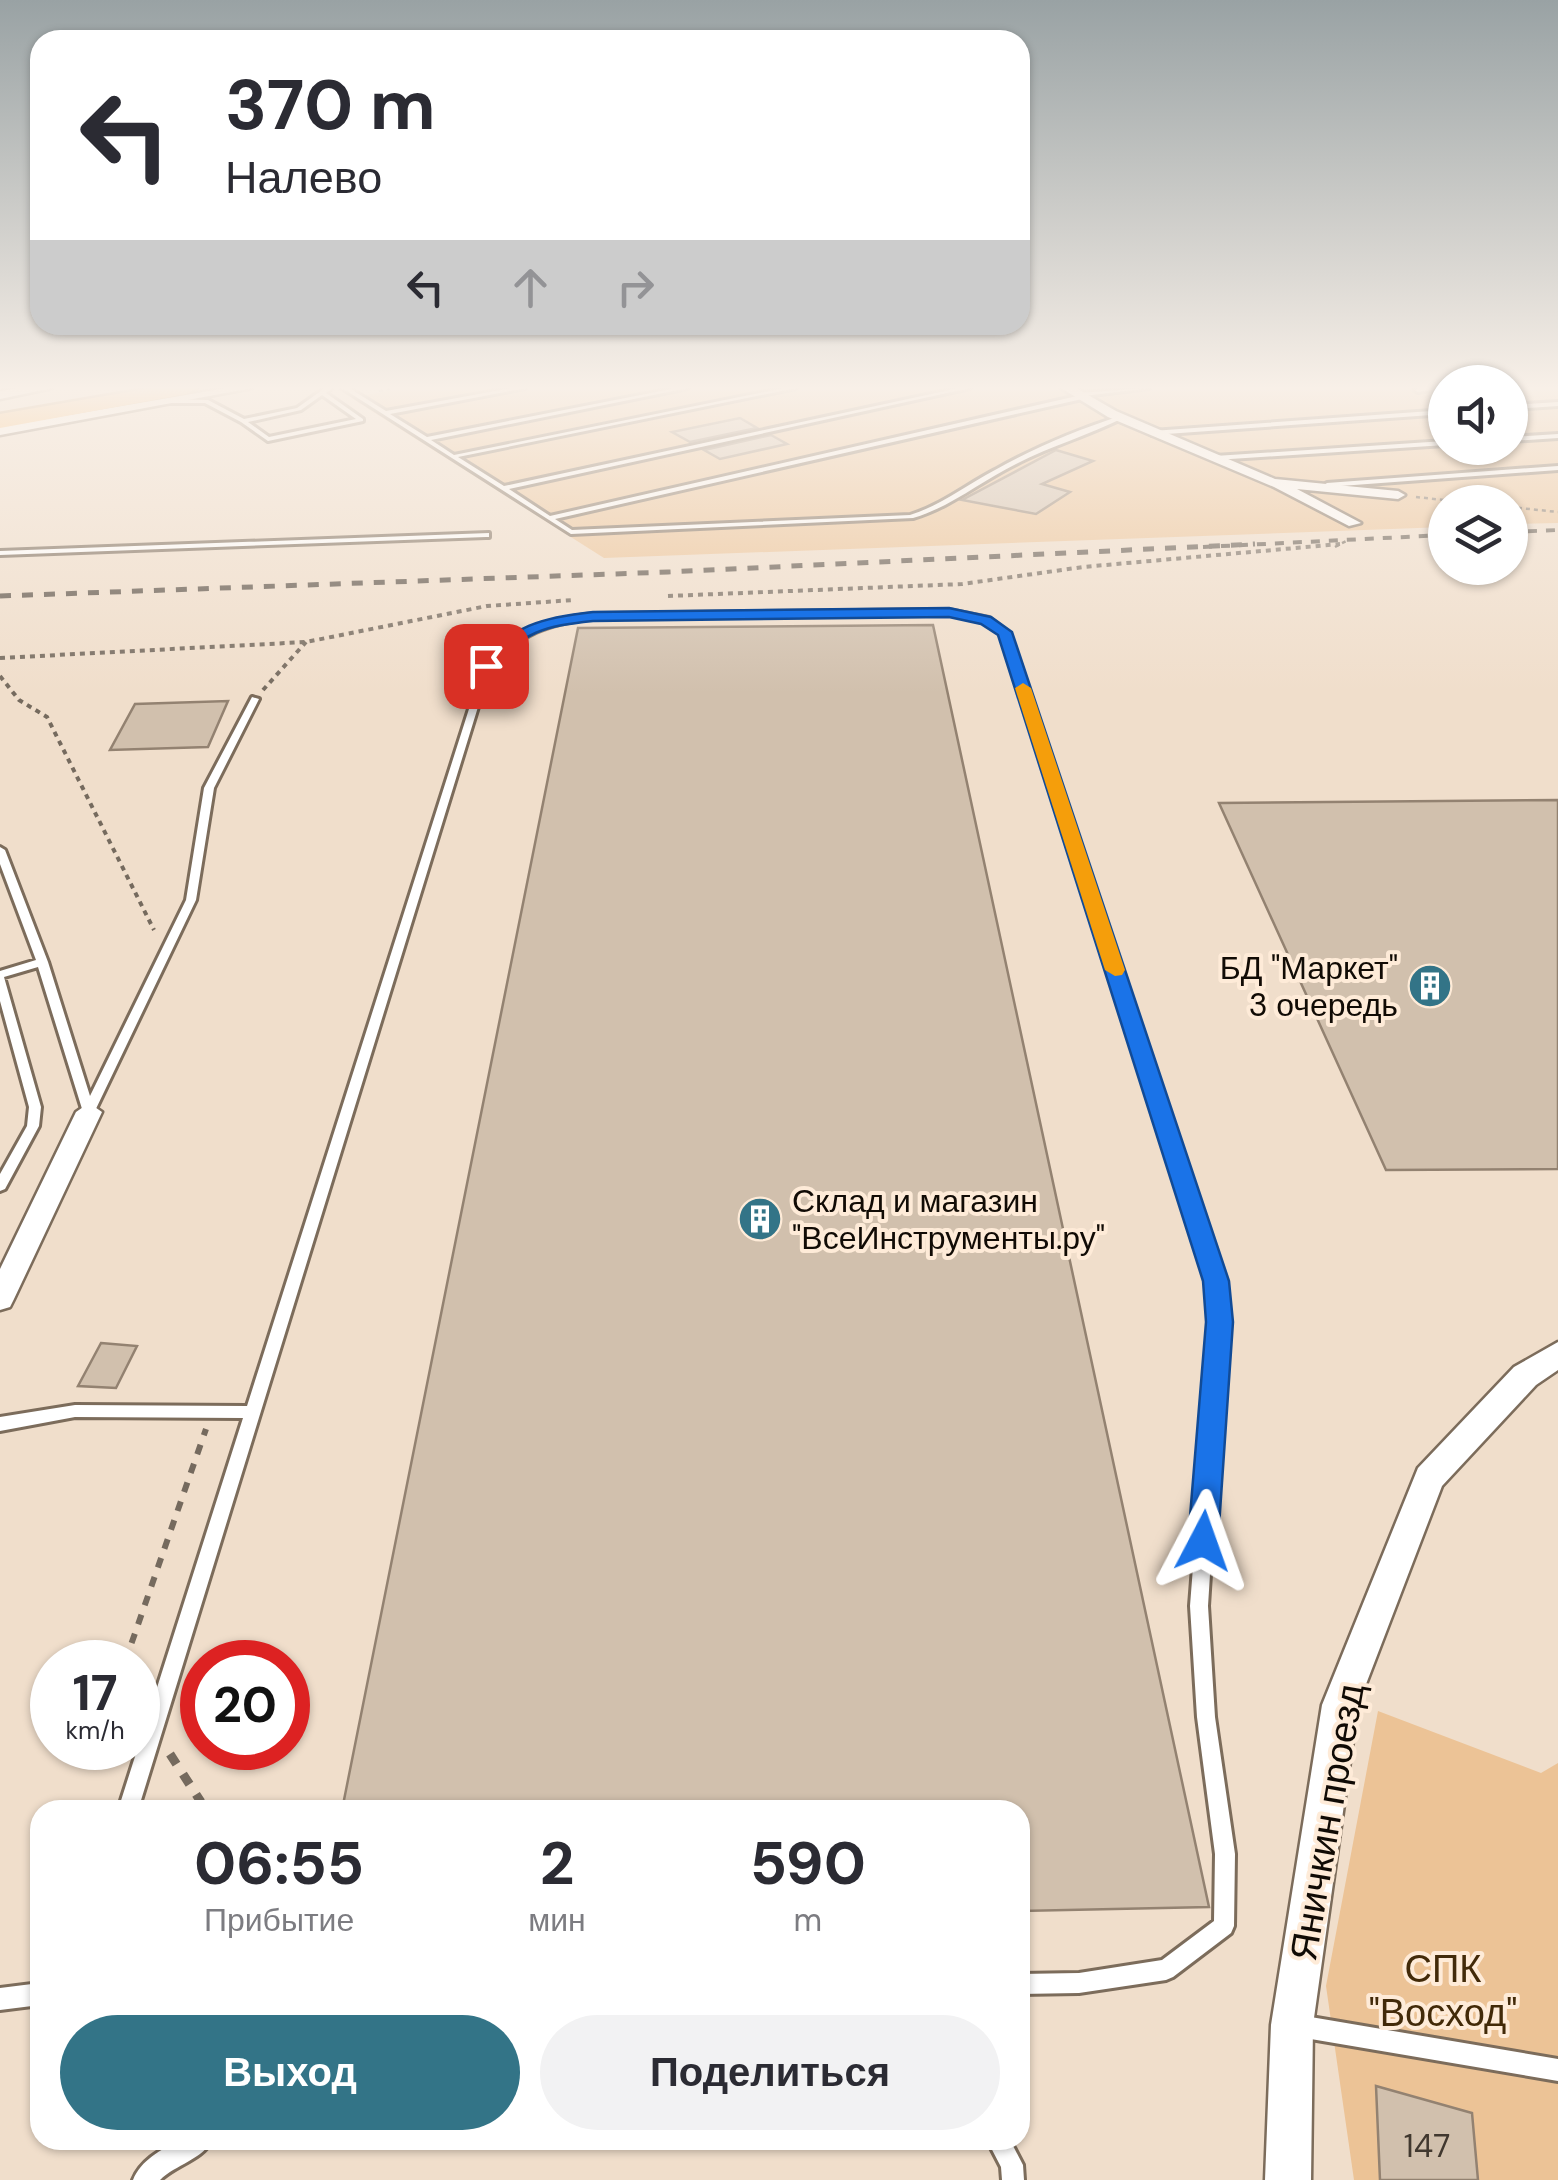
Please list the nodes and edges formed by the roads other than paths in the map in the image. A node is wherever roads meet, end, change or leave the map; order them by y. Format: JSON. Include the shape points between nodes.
{"nodes":[{"id":1,"x":509,"y":490,"type":"edge"},
{"id":2,"x":669,"y":490,"type":"edge"},
{"id":3,"x":970,"y":490,"type":"edge"},
{"id":4,"x":1286,"y":490,"type":"edge"},
{"id":5,"x":1361,"y":490,"type":"edge"},
{"id":6,"x":1398,"y":495,"type":"road end"},
{"id":7,"x":550,"y":518,"type":"junction"},
{"id":8,"x":1354,"y":522,"type":"dead end"},
{"id":9,"x":486,"y":535,"type":"dead end"},
{"id":10,"x":0,"y":553,"type":"edge"},
{"id":11,"x":254,"y":700,"type":"road end"},
{"id":12,"x":0,"y":850,"type":"edge"},
{"id":13,"x":42,"y":962,"type":"junction"},
{"id":14,"x":0,"y":978,"type":"edge"},
{"id":15,"x":89,"y":1112,"type":"junction"},
{"id":16,"x":0,"y":1186,"type":"edge"},
{"id":17,"x":0,"y":1298,"type":"edge"},
{"id":18,"x":1558,"y":1354,"type":"edge"},
{"id":19,"x":251,"y":1412,"type":"junction"},
{"id":20,"x":0,"y":1424,"type":"edge"},
{"id":21,"x":131,"y":1800,"type":"edge"},
{"id":22,"x":1030,"y":1984,"type":"edge"},
{"id":23,"x":30,"y":1995,"type":"edge"},
{"id":24,"x":0,"y":1999,"type":"edge"},
{"id":25,"x":1292,"y":2025,"type":"junction"},
{"id":26,"x":1558,"y":2070,"type":"edge"},
{"id":27,"x":184,"y":2150,"type":"edge"},
{"id":28,"x":1004,"y":2150,"type":"edge"},
{"id":29,"x":144,"y":2180,"type":"edge"},
{"id":30,"x":1013,"y":2180,"type":"edge"},
{"id":31,"x":1288,"y":2180,"type":"edge"}],
"edges":[{"from":1,"to":7,"type":"lane"},
{"from":2,"to":7,"type":"lane"},
{"from":3,"to":7,"type":"lane","via":[[943,509],[911,517],[571,532]]},
{"from":4,"to":8,"type":"street"},
{"from":5,"to":6,"type":"street"},
{"from":9,"to":10,"type":"lane"},
{"from":11,"to":15,"type":"lane","via":[[209,788],[191,900]]},
{"from":12,"to":13,"type":"lane"},
{"from":13,"to":14,"type":"lane"},
{"from":13,"to":15,"type":"lane"},
{"from":14,"to":16,"type":"lane","via":[[35,1107],[33,1126]]},
{"from":15,"to":17,"type":"street"},
{"from":18,"to":25,"type":"street","name":"Яничкин проезд","via":[[1525,1376],[1429,1478],[1422,1495],[1340,1706]]},
{"from":19,"to":20,"type":"lane","via":[[75,1411]]},
{"from":19,"to":21,"type":"lane"},
{"from":19,"to":22,"type":"lane","via":[[486,666],[506,642],[545,622],[593,616],[949,612],[1005,632],[1216,1281],[1220,1322],[1198,1606],[1226,1854],[1224,1926],[1166,1970]]},
{"from":23,"to":24,"type":"lane"},
{"from":25,"to":26,"type":"lane"},
{"from":25,"to":31,"type":"street","name":"Яничкин проезд"},
{"from":27,"to":29,"type":"lane"},
{"from":28,"to":30,"type":"lane"}]}
